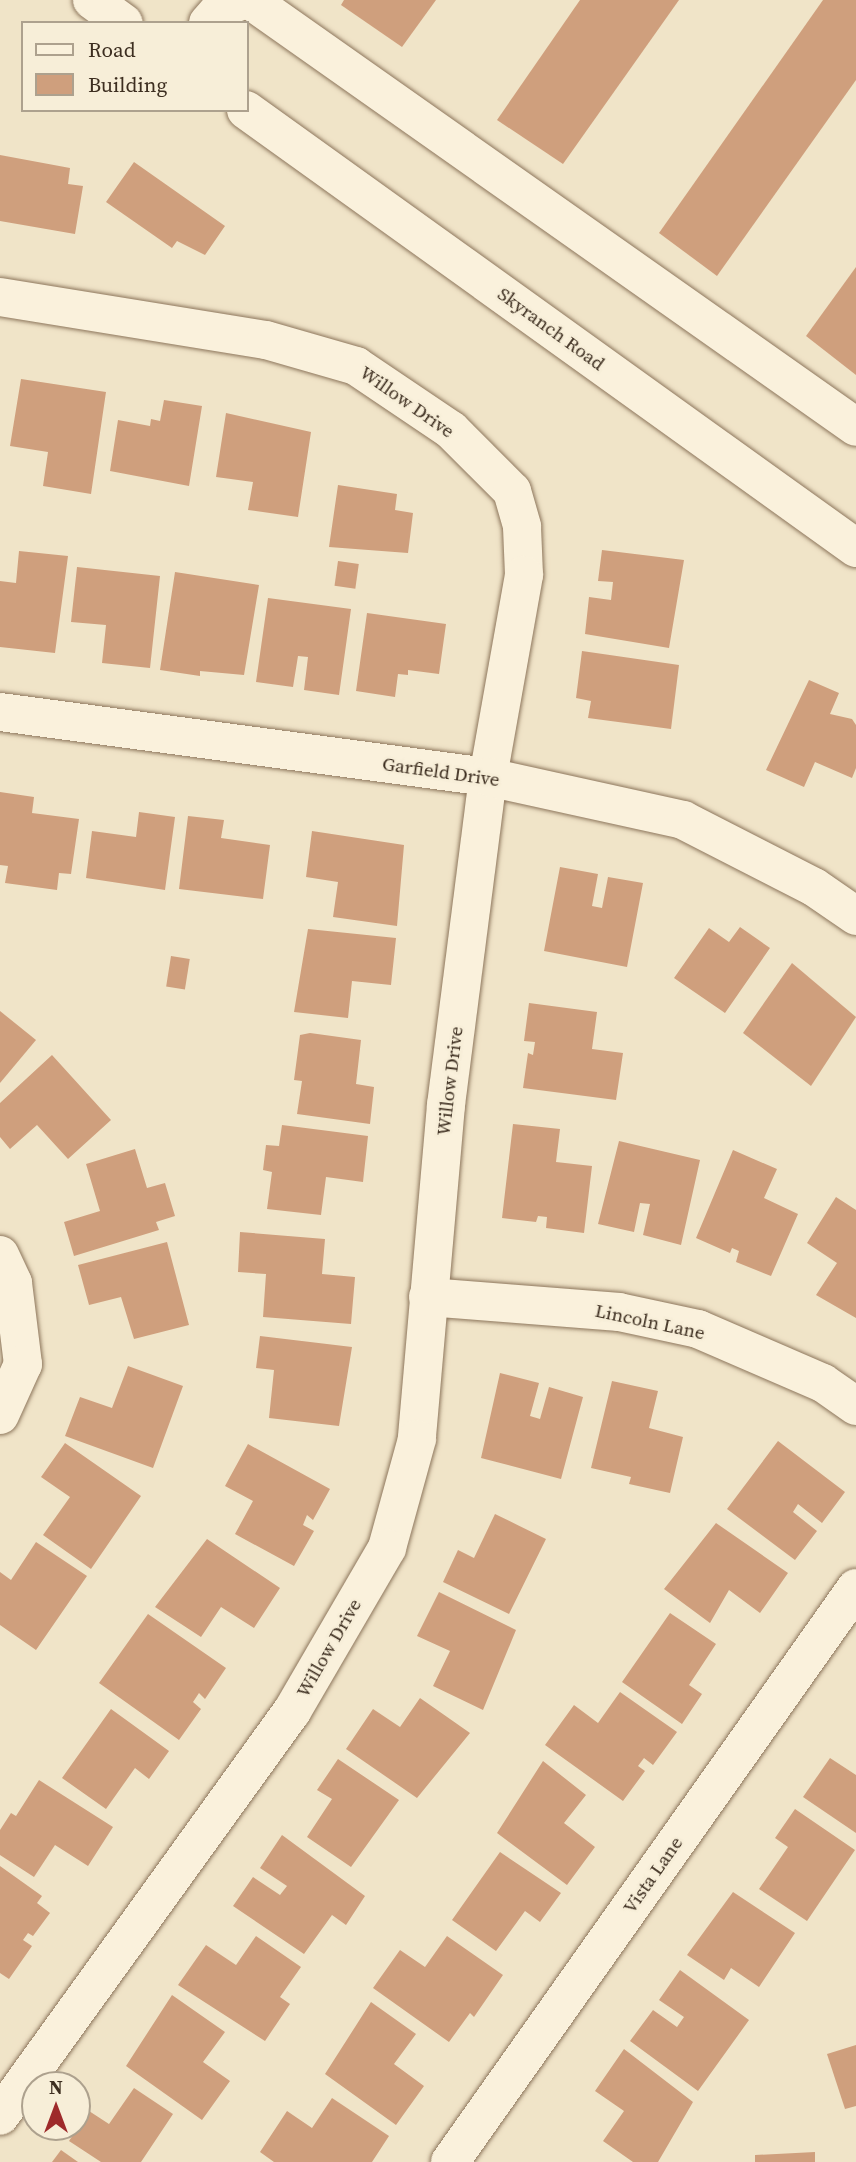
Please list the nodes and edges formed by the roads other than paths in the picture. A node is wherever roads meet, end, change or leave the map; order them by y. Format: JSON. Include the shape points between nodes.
{"nodes":[{"id":1,"x":92,"y":0,"type":"edge"},
{"id":2,"x":244,"y":0,"type":"edge"},
{"id":3,"x":250,"y":0,"type":"edge"},
{"id":4,"x":121,"y":21,"type":"edge"},
{"id":5,"x":210,"y":21,"type":"edge"},
{"id":6,"x":248,"y":111,"type":"edge"},
{"id":7,"x":0,"y":296,"type":"edge"},
{"id":8,"x":856,"y":427,"type":"edge"},
{"id":9,"x":856,"y":548,"type":"edge"},
{"id":10,"x":0,"y":712,"type":"edge"},
{"id":11,"x":488,"y":777,"type":"junction"},
{"id":12,"x":856,"y":916,"type":"edge"},
{"id":13,"x":0,"y":1255,"type":"edge"},
{"id":14,"x":428,"y":1297,"type":"junction"},
{"id":15,"x":856,"y":1406,"type":"edge"},
{"id":16,"x":0,"y":1416,"type":"edge"},
{"id":17,"x":856,"y":1588,"type":"edge"},
{"id":18,"x":0,"y":2116,"type":"edge"},
{"id":19,"x":450,"y":2162,"type":"edge"}],
"edges":[{"from":1,"to":4,"type":"street"},
{"from":2,"to":5,"type":"street","via":[[220,9]]},
{"from":3,"to":8,"type":"street"},
{"from":6,"to":9,"type":"street","name":"Skyranch Road"},
{"from":7,"to":11,"type":"street","name":"Willow Drive","via":[[265,340],[355,366],[452,430],[512,491],[522,527],[524,575]]},
{"from":10,"to":11,"type":"street","name":"Garfield Drive"},
{"from":11,"to":12,"type":"street","name":"Garfield Drive","via":[[684,820],[814,887]]},
{"from":11,"to":14,"type":"street","name":"Willow Drive","via":[[446,1105]]},
{"from":13,"to":16,"type":"street","via":[[13,1283],[23,1364]]},
{"from":14,"to":15,"type":"street","name":"Lincoln Lane","via":[[619,1312],[698,1329],[823,1383]]},
{"from":14,"to":18,"type":"street","name":"Willow Drive","via":[[417,1439],[387,1548],[292,1712]]},
{"from":17,"to":19,"type":"street","name":"Vista Lane"}]}
